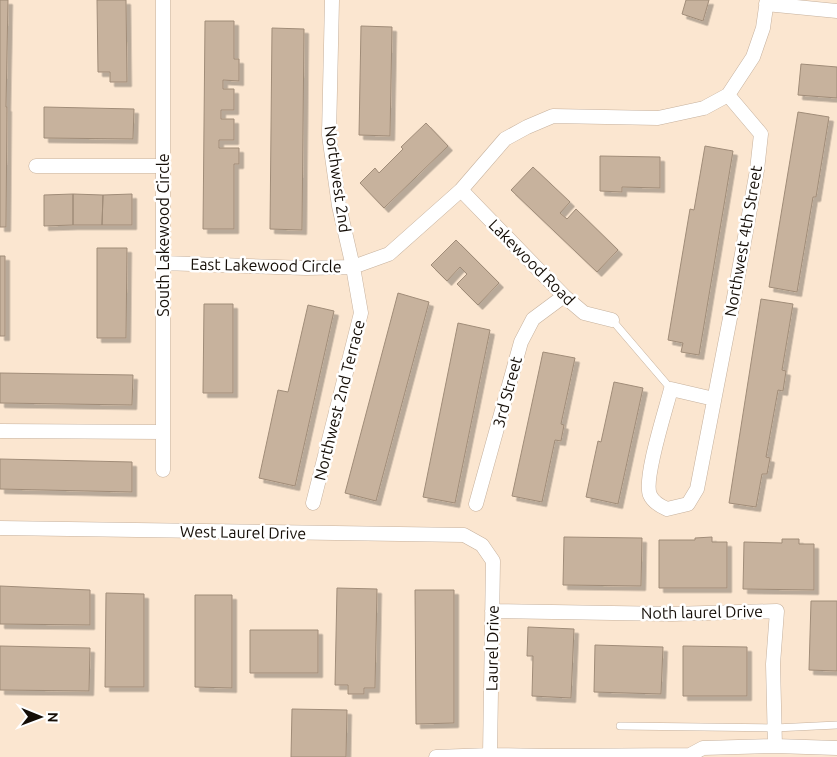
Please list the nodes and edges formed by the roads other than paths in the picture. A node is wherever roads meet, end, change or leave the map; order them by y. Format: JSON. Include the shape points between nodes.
{"nodes":[{"id":1,"x":163,"y":0,"type":"edge"},
{"id":2,"x":332,"y":0,"type":"edge"},
{"id":3,"x":766,"y":2,"type":"edge"},
{"id":4,"x":837,"y":11,"type":"edge"},
{"id":5,"x":728,"y":94,"type":"junction"},
{"id":6,"x":36,"y":166,"type":"dead end"},
{"id":7,"x":163,"y":166,"type":"junction"},
{"id":8,"x":461,"y":190,"type":"junction"},
{"id":9,"x":163,"y":263,"type":"junction"},
{"id":10,"x":353,"y":267,"type":"junction"},
{"id":11,"x":564,"y":296,"type":"junction"},
{"id":12,"x":612,"y":320,"type":"joint"},
{"id":13,"x":671,"y":389,"type":"junction"},
{"id":14,"x":714,"y":399,"type":"junction"},
{"id":15,"x":0,"y":431,"type":"edge"},
{"id":16,"x":163,"y":432,"type":"junction"},
{"id":17,"x":163,"y":470,"type":"dead end"},
{"id":18,"x":313,"y":503,"type":"dead end"},
{"id":19,"x":476,"y":504,"type":"dead end"},
{"id":20,"x":0,"y":528,"type":"edge"},
{"id":21,"x":482,"y":545,"type":"joint"},
{"id":22,"x":492,"y":611,"type":"junction"},
{"id":23,"x":837,"y":725,"type":"edge"},
{"id":24,"x":620,"y":726,"type":"dead end"},
{"id":25,"x":776,"y":728,"type":"junction"},
{"id":26,"x":775,"y":746,"type":"junction"},
{"id":27,"x":837,"y":748,"type":"edge"},
{"id":28,"x":490,"y":755,"type":"junction"},
{"id":29,"x":692,"y":756,"type":"edge"},
{"id":30,"x":436,"y":757,"type":"edge"}],
"edges":[{"from":1,"to":7,"type":"street","name":"South Lakewood Circle"},
{"from":2,"to":10,"type":"street","name":"Northwest 2nd","via":[[329,135]]},
{"from":3,"to":4,"type":"street"},
{"from":3,"to":5,"type":"street","via":[[763,28],[753,58]]},
{"from":5,"to":8,"type":"street","name":"East Lakewood Circle","via":[[704,108],[658,118],[553,116],[505,139]]},
{"from":5,"to":14,"type":"street","name":"Northwest 4th Street","via":[[761,134]]},
{"from":6,"to":7,"type":"street"},
{"from":7,"to":9,"type":"street","name":"South Lakewood Circle"},
{"from":8,"to":10,"type":"street","name":"East Lakewood Circle","via":[[389,254]]},
{"from":8,"to":11,"type":"street","name":"Lakewood Road"},
{"from":9,"to":10,"type":"street","name":"East Lakewood Circle"},
{"from":9,"to":16,"type":"street","name":"South Lakewood Circle"},
{"from":10,"to":18,"type":"street","name":"Northwest 2nd Terrace","via":[[361,313]]},
{"from":11,"to":12,"type":"street","name":"Lakewood Road","via":[[584,313]]},
{"from":11,"to":19,"type":"street","name":"3rd Street","via":[[533,319],[521,342]]},
{"from":12,"to":13,"type":"lane"},
{"from":13,"to":14,"type":"street"},
{"from":13,"to":14,"type":"street","name":"Northwest 4th Street","via":[[648,477],[649,494],[667,510],[688,504],[697,489]]},
{"from":15,"to":16,"type":"street"},
{"from":16,"to":17,"type":"street","name":"South Lakewood Circle"},
{"from":20,"to":21,"type":"street","name":"West Laurel Drive","via":[[464,535]]},
{"from":21,"to":22,"type":"street","name":"Laurel Drive","via":[[493,561]]},
{"from":22,"to":25,"type":"street","name":"Noth laurel Drive","via":[[672,614],[777,611],[773,664]]},
{"from":22,"to":28,"type":"street","name":"Laurel Drive"},
{"from":23,"to":25,"type":"lane"},
{"from":24,"to":25,"type":"lane"},
{"from":25,"to":26,"type":"street","name":"Noth laurel Drive"},
{"from":26,"to":27,"type":"street"},
{"from":26,"to":29,"type":"street","via":[[703,748]]},
{"from":28,"to":29,"type":"street"},
{"from":28,"to":30,"type":"street"}]}
